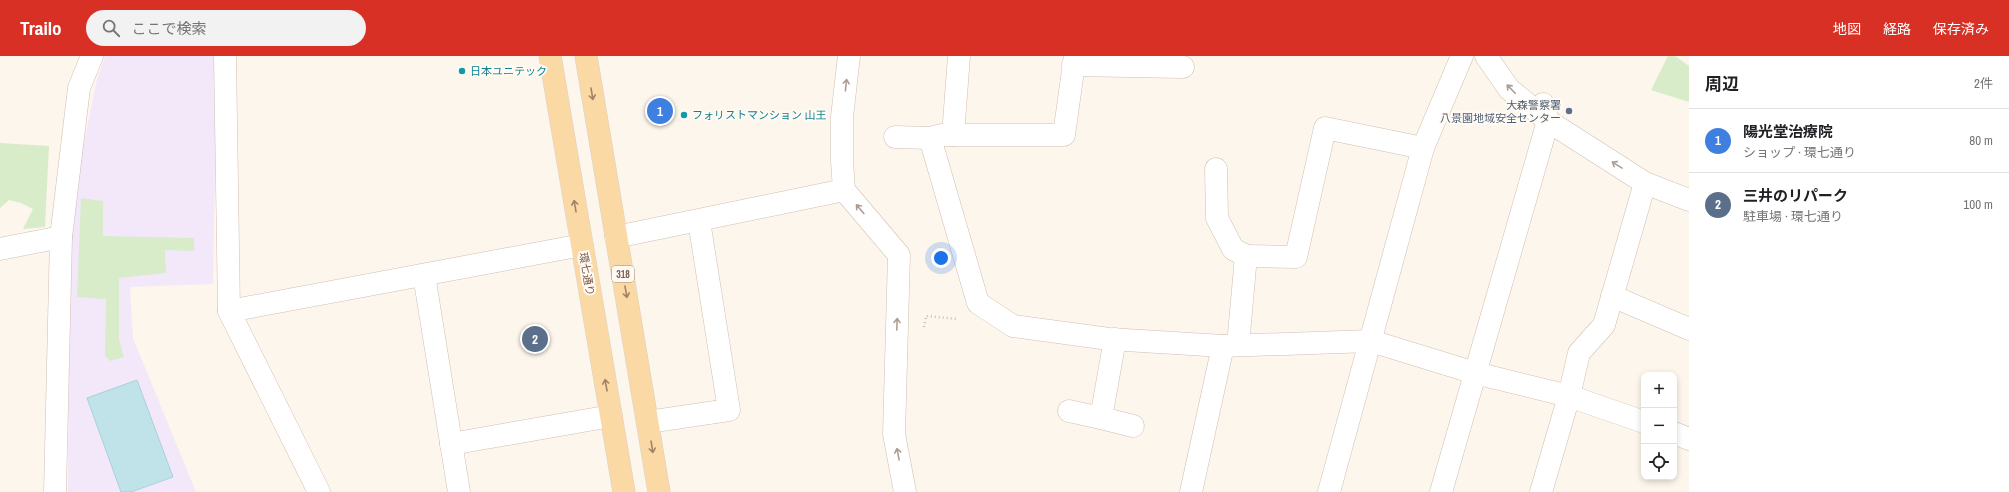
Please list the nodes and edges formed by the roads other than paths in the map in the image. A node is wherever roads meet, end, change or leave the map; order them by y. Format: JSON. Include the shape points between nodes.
{"nodes":[{"id":1,"x":76,"y":56,"type":"edge"},
{"id":2,"x":92,"y":56,"type":"edge"},
{"id":3,"x":224,"y":56,"type":"edge"},
{"id":4,"x":550,"y":56,"type":"edge"},
{"id":5,"x":586,"y":56,"type":"edge"},
{"id":6,"x":849,"y":56,"type":"edge"},
{"id":7,"x":959,"y":56,"type":"edge"},
{"id":8,"x":1462,"y":56,"type":"edge"},
{"id":9,"x":1486,"y":56,"type":"edge"},
{"id":10,"x":1074,"y":61,"type":"edge"},
{"id":11,"x":1184,"y":67,"type":"dead end"},
{"id":12,"x":79,"y":88,"type":"junction"},
{"id":13,"x":1546,"y":113,"type":"junction"},
{"id":14,"x":953,"y":135,"type":"junction"},
{"id":15,"x":895,"y":137,"type":"dead end"},
{"id":16,"x":930,"y":138,"type":"junction"},
{"id":17,"x":1423,"y":148,"type":"junction"},
{"id":18,"x":1216,"y":169,"type":"dead end"},
{"id":19,"x":1645,"y":183,"type":"junction"},
{"id":20,"x":844,"y":190,"type":"junction"},
{"id":21,"x":1689,"y":200,"type":"edge"},
{"id":22,"x":699,"y":221,"type":"junction"},
{"id":23,"x":61,"y":237,"type":"junction"},
{"id":24,"x":616,"y":237,"type":"junction"},
{"id":25,"x":582,"y":244,"type":"junction"},
{"id":26,"x":0,"y":249,"type":"edge"},
{"id":27,"x":1246,"y":256,"type":"junction"},
{"id":28,"x":424,"y":275,"type":"junction"},
{"id":29,"x":1612,"y":296,"type":"junction"},
{"id":30,"x":228,"y":311,"type":"junction"},
{"id":31,"x":976,"y":320,"type":"road end"},
{"id":32,"x":1013,"y":326,"type":"junction"},
{"id":33,"x":1689,"y":329,"type":"edge"},
{"id":34,"x":1115,"y":339,"type":"junction"},
{"id":35,"x":1371,"y":341,"type":"junction"},
{"id":36,"x":1230,"y":345,"type":"junction"},
{"id":37,"x":1475,"y":373,"type":"junction"},
{"id":38,"x":1569,"y":396,"type":"junction"},
{"id":39,"x":1069,"y":411,"type":"dead end"},
{"id":40,"x":611,"y":416,"type":"junction"},
{"id":41,"x":1100,"y":418,"type":"junction"},
{"id":42,"x":1641,"y":421,"type":"edge"},
{"id":43,"x":648,"y":422,"type":"junction"},
{"id":44,"x":1133,"y":426,"type":"dead end"},
{"id":45,"x":1677,"y":434,"type":"edge"},
{"id":46,"x":1689,"y":439,"type":"edge"},
{"id":47,"x":451,"y":444,"type":"junction"},
{"id":48,"x":55,"y":492,"type":"edge"},
{"id":49,"x":319,"y":492,"type":"edge"},
{"id":50,"x":459,"y":492,"type":"edge"},
{"id":51,"x":624,"y":492,"type":"edge"},
{"id":52,"x":659,"y":492,"type":"edge"},
{"id":53,"x":905,"y":492,"type":"edge"},
{"id":54,"x":1191,"y":492,"type":"edge"},
{"id":55,"x":1329,"y":492,"type":"edge"},
{"id":56,"x":1441,"y":492,"type":"edge"},
{"id":57,"x":1541,"y":492,"type":"edge"}],
"edges":[{"from":1,"to":12,"type":"street"},
{"from":2,"to":12,"type":"street"},
{"from":3,"to":30,"type":"street"},
{"from":25,"to":4,"type":"main road","name":"環七通り","one_way":true},
{"from":5,"to":24,"type":"main road","number":"318","one_way":true},
{"from":20,"to":6,"type":"street","one_way":true,"via":[[842,117]]},
{"from":7,"to":14,"type":"street"},
{"from":8,"to":17,"type":"street"},
{"from":13,"to":9,"type":"street","one_way":true,"via":[[1509,89]]},
{"from":10,"to":11,"type":"street"},
{"from":10,"to":14,"type":"street","via":[[1064,135]]},
{"from":12,"to":23,"type":"street"},
{"from":19,"to":13,"type":"street","one_way":true},
{"from":13,"to":37,"type":"street"},
{"from":14,"to":16,"type":"street"},
{"from":15,"to":16,"type":"street"},
{"from":16,"to":32,"type":"street","via":[[978,303]]},
{"from":17,"to":27,"type":"street","via":[[1325,128],[1296,256]]},
{"from":17,"to":35,"type":"street"},
{"from":18,"to":27,"type":"street","via":[[1217,218],[1233,249]]},
{"from":19,"to":21,"type":"street"},
{"from":19,"to":29,"type":"street"},
{"from":20,"to":22,"type":"street"},
{"from":53,"to":20,"type":"street","one_way":true,"via":[[894,434],[899,255]]},
{"from":22,"to":24,"type":"street"},
{"from":22,"to":43,"type":"street","via":[[729,410]]},
{"from":23,"to":26,"type":"street"},
{"from":23,"to":48,"type":"street"},
{"from":24,"to":43,"type":"main road","number":"318","one_way":true},
{"from":25,"to":28,"type":"street"},
{"from":40,"to":25,"type":"main road","name":"環七通り","one_way":true},
{"from":27,"to":36,"type":"street"},
{"from":28,"to":30,"type":"street"},
{"from":28,"to":47,"type":"street"},
{"from":29,"to":33,"type":"street"},
{"from":29,"to":38,"type":"street","via":[[1604,325],[1579,353]]},
{"from":30,"to":49,"type":"street"},
{"from":31,"to":32,"type":"street"},
{"from":32,"to":34,"type":"street"},
{"from":34,"to":36,"type":"street"},
{"from":34,"to":41,"type":"street"},
{"from":35,"to":36,"type":"street"},
{"from":35,"to":37,"type":"street"},
{"from":35,"to":55,"type":"street"},
{"from":36,"to":54,"type":"street"},
{"from":37,"to":38,"type":"street"},
{"from":37,"to":56,"type":"street"},
{"from":38,"to":42,"type":"street"},
{"from":38,"to":57,"type":"street"},
{"from":39,"to":41,"type":"street"},
{"from":40,"to":47,"type":"street"},
{"from":40,"to":51,"type":"main road","name":"環七通り"},
{"from":41,"to":44,"type":"street"},
{"from":43,"to":52,"type":"main road","number":"318","one_way":true},
{"from":45,"to":46,"type":"street"},
{"from":47,"to":50,"type":"street"}]}
